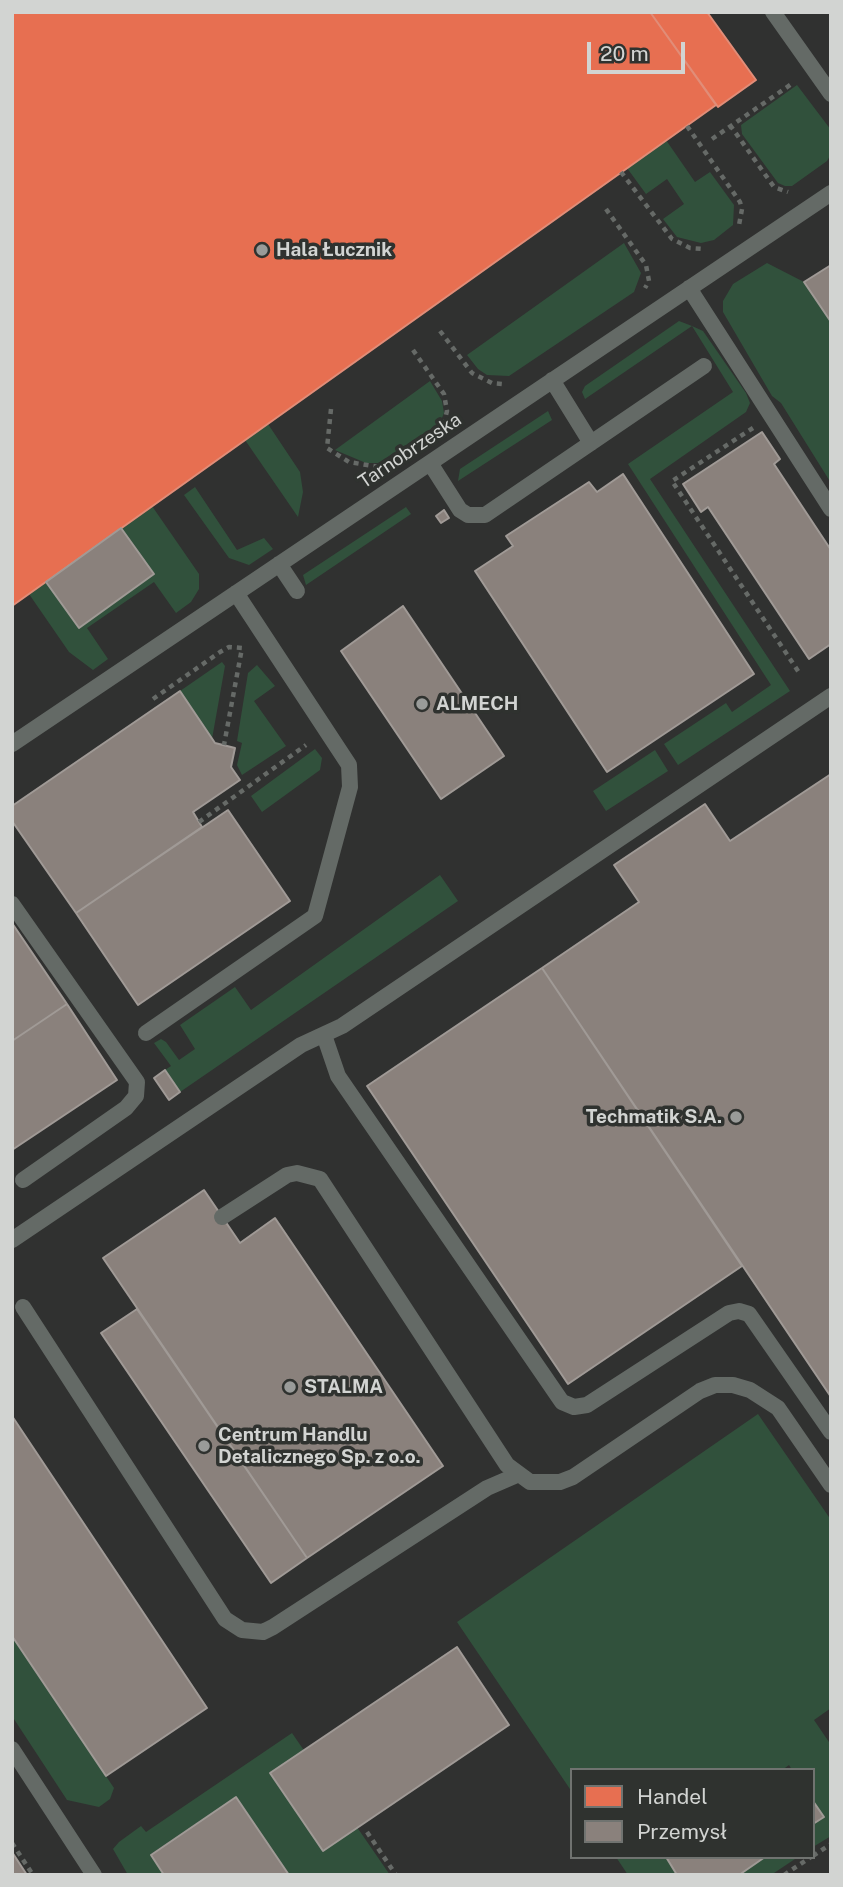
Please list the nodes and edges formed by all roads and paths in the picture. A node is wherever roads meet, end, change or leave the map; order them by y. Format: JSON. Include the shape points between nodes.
{"nodes":[{"id":1,"x":773,"y":12,"type":"edge"},
{"id":2,"x":800,"y":78,"type":"dead end"},
{"id":3,"x":831,"y":94,"type":"edge"},
{"id":4,"x":730,"y":125,"type":"junction"},
{"id":5,"x":687,"y":126,"type":"dead end"},
{"id":6,"x":712,"y":139,"type":"dead end"},
{"id":7,"x":621,"y":172,"type":"dead end"},
{"id":8,"x":794,"y":192,"type":"dead end"},
{"id":9,"x":831,"y":193,"type":"edge"},
{"id":10,"x":606,"y":209,"type":"dead end"},
{"id":11,"x":735,"y":233,"type":"dead end"},
{"id":12,"x":716,"y":246,"type":"dead end"},
{"id":13,"x":690,"y":288,"type":"junction"},
{"id":14,"x":639,"y":297,"type":"dead end"},
{"id":15,"x":440,"y":331,"type":"dead end"},
{"id":16,"x":413,"y":350,"type":"dead end"},
{"id":17,"x":704,"y":366,"type":"dead end"},
{"id":18,"x":552,"y":380,"type":"junction"},
{"id":19,"x":516,"y":381,"type":"dead end"},
{"id":20,"x":331,"y":409,"type":"dead end"},
{"id":21,"x":771,"y":415,"type":"junction"},
{"id":22,"x":442,"y":426,"type":"dead end"},
{"id":23,"x":591,"y":443,"type":"junction"},
{"id":24,"x":389,"y":463,"type":"dead end"},
{"id":25,"x":430,"y":463,"type":"junction"},
{"id":26,"x":831,"y":509,"type":"edge"},
{"id":27,"x":279,"y":564,"type":"junction"},
{"id":28,"x":296,"y":591,"type":"dead end"},
{"id":29,"x":236,"y":593,"type":"junction"},
{"id":30,"x":800,"y":674,"type":"dead end"},
{"id":31,"x":831,"y":696,"type":"edge"},
{"id":32,"x":153,"y":699,"type":"dead end"},
{"id":33,"x":326,"y":731,"type":"junction"},
{"id":34,"x":12,"y":744,"type":"edge"},
{"id":35,"x":224,"y":745,"type":"dead end"},
{"id":36,"x":199,"y":822,"type":"dead end"},
{"id":37,"x":12,"y":904,"type":"edge"},
{"id":38,"x":146,"y":1033,"type":"dead end"},
{"id":39,"x":324,"y":1035,"type":"junction"},
{"id":40,"x":23,"y":1180,"type":"dead end"},
{"id":41,"x":222,"y":1217,"type":"dead end"},
{"id":42,"x":12,"y":1240,"type":"edge"},
{"id":43,"x":23,"y":1307,"type":"dead end"},
{"id":44,"x":831,"y":1432,"type":"edge"},
{"id":45,"x":517,"y":1475,"type":"junction"},
{"id":46,"x":831,"y":1485,"type":"edge"},
{"id":47,"x":12,"y":1749,"type":"edge"},
{"id":48,"x":367,"y":1832,"type":"dead end"},
{"id":49,"x":12,"y":1843,"type":"edge"},
{"id":50,"x":831,"y":1844,"type":"edge"},
{"id":51,"x":815,"y":1854,"type":"edge"},
{"id":52,"x":808,"y":1859,"type":"edge"},
{"id":53,"x":33,"y":1875,"type":"edge"},
{"id":54,"x":94,"y":1875,"type":"edge"},
{"id":55,"x":396,"y":1875,"type":"edge"},
{"id":56,"x":784,"y":1875,"type":"edge"}],
"edges":[{"from":1,"to":3,"type":"lane"},
{"from":2,"to":4,"type":"path"},
{"from":4,"to":6,"type":"path"},
{"from":4,"to":8,"type":"path","via":[[774,187]]},
{"from":5,"to":11,"type":"path","via":[[740,202],[742,218]]},
{"from":7,"to":12,"type":"path","via":[[672,239],[690,248]]},
{"from":9,"to":13,"type":"lane","name":"Tarnobrzeska"},
{"from":10,"to":14,"type":"path","via":[[646,265],[649,281]]},
{"from":13,"to":18,"type":"lane","name":"Tarnobrzeska"},
{"from":13,"to":21,"type":"lane"},
{"from":15,"to":19,"type":"path","via":[[481,379],[505,384]]},
{"from":16,"to":22,"type":"path","via":[[446,401]]},
{"from":17,"to":23,"type":"lane"},
{"from":18,"to":23,"type":"lane"},
{"from":18,"to":25,"type":"lane","name":"Tarnobrzeska"},
{"from":20,"to":24,"type":"path","via":[[325,444],[332,454],[363,466]]},
{"from":21,"to":26,"type":"lane"},
{"from":21,"to":30,"type":"path","via":[[672,481]]},
{"from":23,"to":25,"type":"lane","via":[[479,517],[460,510]]},
{"from":25,"to":27,"type":"lane","name":"Tarnobrzeska"},
{"from":27,"to":28,"type":"lane"},
{"from":27,"to":29,"type":"lane","name":"Tarnobrzeska"},
{"from":29,"to":33,"type":"lane"},
{"from":29,"to":34,"type":"lane","name":"Tarnobrzeska"},
{"from":31,"to":39,"type":"lane"},
{"from":32,"to":35,"type":"path","via":[[220,652],[242,648]]},
{"from":33,"to":36,"type":"path"},
{"from":33,"to":38,"type":"lane","via":[[349,765],[351,777],[315,916]]},
{"from":37,"to":40,"type":"lane","via":[[137,1082],[136,1096],[126,1108]]},
{"from":39,"to":42,"type":"lane","via":[[301,1045]]},
{"from":39,"to":44,"type":"lane","via":[[338,1076],[562,1402],[574,1407],[587,1405],[729,1313],[739,1311],[749,1314]]},
{"from":41,"to":45,"type":"lane","via":[[287,1175],[320,1179]]},
{"from":43,"to":45,"type":"lane","via":[[225,1619],[242,1630],[263,1632],[273,1627],[486,1488]]},
{"from":45,"to":46,"type":"lane","via":[[530,1482],[560,1482],[700,1391],[733,1385],[778,1408]]},
{"from":47,"to":54,"type":"lane"},
{"from":48,"to":55,"type":"path"},
{"from":49,"to":53,"type":"path"},
{"from":50,"to":51,"type":"path"},
{"from":52,"to":56,"type":"path"}]}
